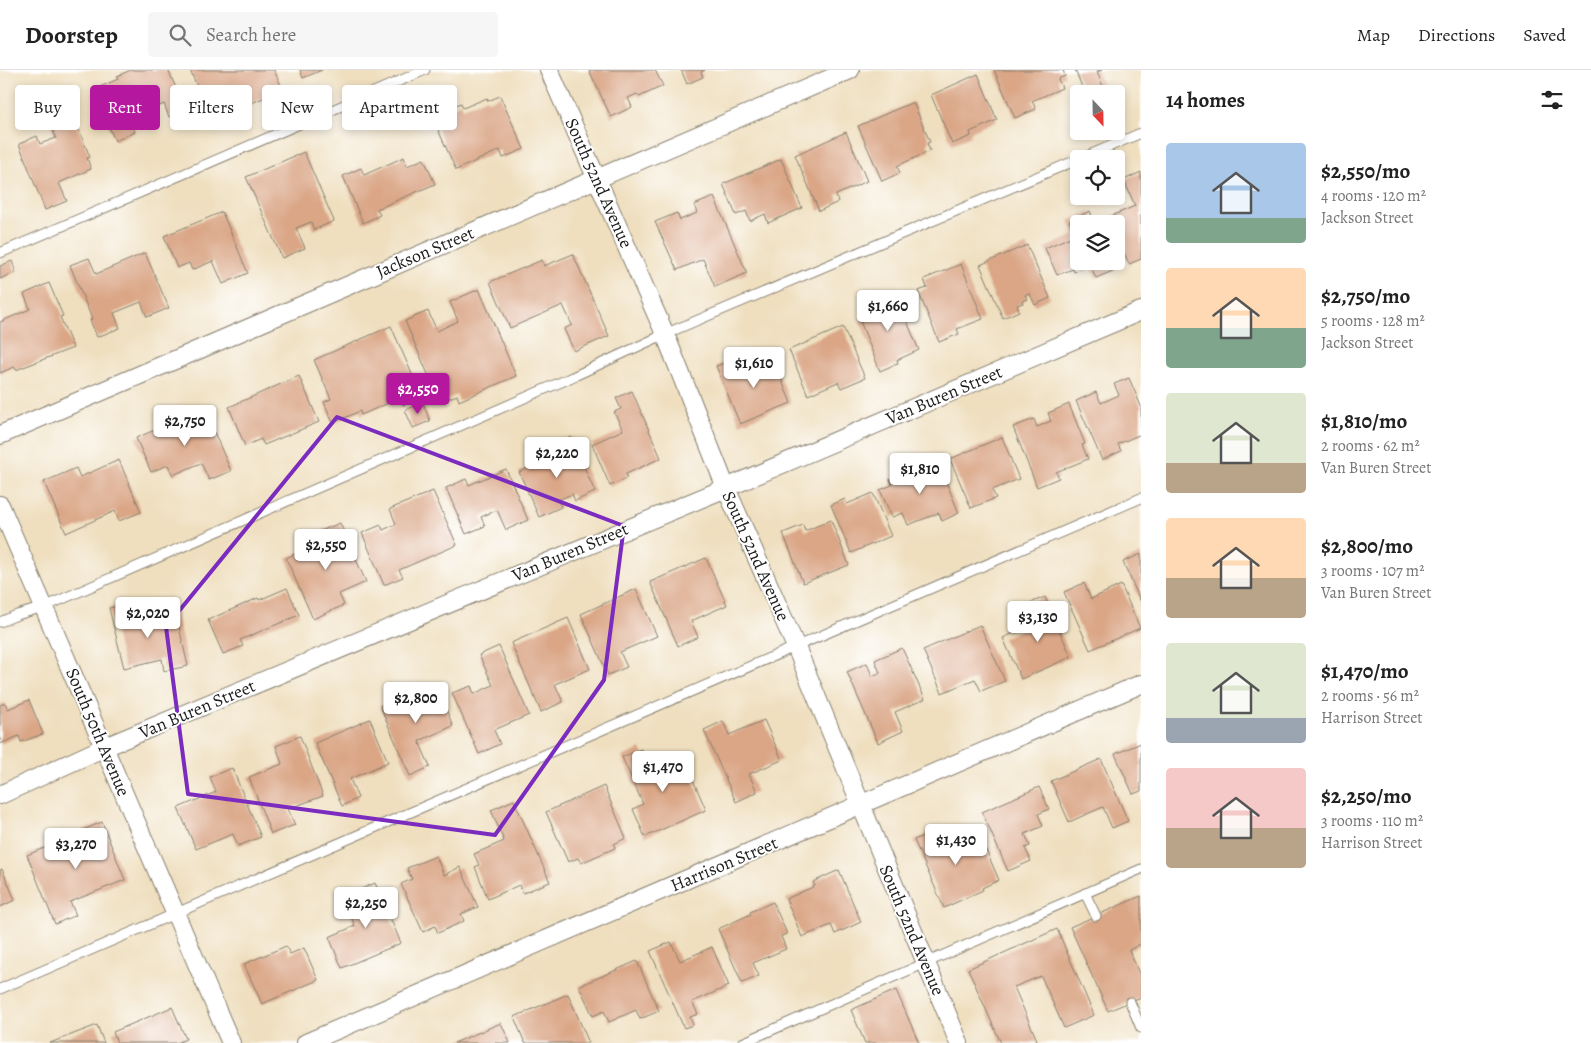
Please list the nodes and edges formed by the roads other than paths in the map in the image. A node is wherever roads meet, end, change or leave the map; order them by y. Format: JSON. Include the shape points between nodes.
{"nodes":[{"id":1,"x":424,"y":70,"type":"edge"},
{"id":2,"x":550,"y":70,"type":"edge"},
{"id":3,"x":850,"y":70,"type":"edge"},
{"id":4,"x":1141,"y":133,"type":"edge"},
{"id":5,"x":1100,"y":150,"type":"edge"},
{"id":6,"x":1070,"y":163,"type":"edge"},
{"id":7,"x":597,"y":178,"type":"junction"},
{"id":8,"x":0,"y":253,"type":"edge"},
{"id":9,"x":1141,"y":311,"type":"edge"},
{"id":10,"x":665,"y":334,"type":"junction"},
{"id":11,"x":0,"y":435,"type":"edge"},
{"id":12,"x":726,"y":488,"type":"junction"},
{"id":13,"x":1141,"y":498,"type":"edge"},
{"id":14,"x":0,"y":505,"type":"edge"},
{"id":15,"x":44,"y":607,"type":"junction"},
{"id":16,"x":0,"y":622,"type":"edge"},
{"id":17,"x":796,"y":647,"type":"junction"},
{"id":18,"x":1141,"y":684,"type":"edge"},
{"id":19,"x":105,"y":747,"type":"junction"},
{"id":20,"x":0,"y":795,"type":"edge"},
{"id":21,"x":860,"y":805,"type":"junction"},
{"id":22,"x":1141,"y":869,"type":"edge"},
{"id":23,"x":1085,"y":893,"type":"junction"},
{"id":24,"x":176,"y":913,"type":"junction"},
{"id":25,"x":1096,"y":916,"type":"dead end"},
{"id":26,"x":926,"y":962,"type":"junction"},
{"id":27,"x":0,"y":989,"type":"edge"},
{"id":28,"x":1130,"y":1002,"type":"dead end"},
{"id":29,"x":1141,"y":1028,"type":"edge"},
{"id":30,"x":231,"y":1043,"type":"edge"},
{"id":31,"x":306,"y":1043,"type":"edge"},
{"id":32,"x":742,"y":1043,"type":"edge"},
{"id":33,"x":959,"y":1043,"type":"edge"}],
"edges":[{"from":1,"to":8,"type":"lane"},
{"from":2,"to":7,"type":"street","name":"South 52nd Avenue"},
{"from":3,"to":7,"type":"street","name":"Jackson Street"},
{"from":4,"to":5,"type":"lane"},
{"from":6,"to":10,"type":"lane"},
{"from":7,"to":10,"type":"street","name":"South 52nd Avenue"},
{"from":7,"to":11,"type":"street","name":"Jackson Street"},
{"from":9,"to":12,"type":"street","name":"Van Buren Street"},
{"from":10,"to":12,"type":"street","name":"South 52nd Avenue"},
{"from":10,"to":15,"type":"lane"},
{"from":12,"to":17,"type":"street","name":"South 52nd Avenue"},
{"from":12,"to":19,"type":"street","name":"Van Buren Street"},
{"from":13,"to":17,"type":"lane"},
{"from":14,"to":15,"type":"street","name":"South 50th Avenue"},
{"from":15,"to":16,"type":"lane"},
{"from":15,"to":19,"type":"street","name":"South 50th Avenue"},
{"from":17,"to":21,"type":"street","name":"South 52nd Avenue"},
{"from":17,"to":24,"type":"lane"},
{"from":18,"to":21,"type":"street","name":"Harrison Street"},
{"from":19,"to":20,"type":"street","name":"Van Buren Street"},
{"from":19,"to":24,"type":"street","name":"South 50th Avenue"},
{"from":21,"to":26,"type":"street","name":"South 52nd Avenue"},
{"from":21,"to":31,"type":"street","name":"Harrison Street"},
{"from":22,"to":23,"type":"lane"},
{"from":23,"to":25,"type":"lane"},
{"from":23,"to":26,"type":"lane"},
{"from":24,"to":27,"type":"lane"},
{"from":24,"to":30,"type":"street","name":"South 50th Avenue"},
{"from":26,"to":32,"type":"lane"},
{"from":26,"to":33,"type":"street","name":"South 52nd Avenue"},
{"from":28,"to":29,"type":"lane"}]}
